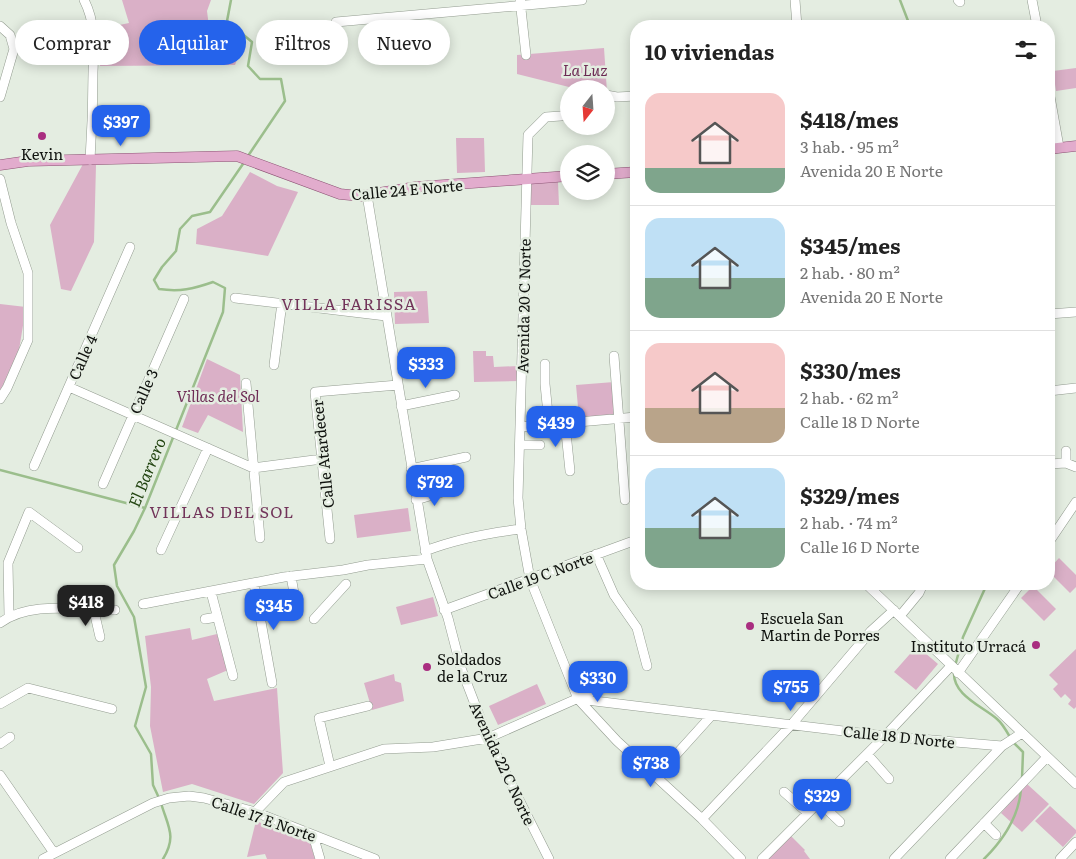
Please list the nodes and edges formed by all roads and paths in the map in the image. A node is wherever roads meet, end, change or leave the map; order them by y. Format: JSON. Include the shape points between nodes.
{"nodes":[{"id":1,"x":84,"y":0,"type":"edge"},
{"id":2,"x":582,"y":0,"type":"edge"},
{"id":3,"x":796,"y":0,"type":"edge"},
{"id":4,"x":1032,"y":0,"type":"edge"},
{"id":5,"x":521,"y":2,"type":"edge"},
{"id":6,"x":798,"y":20,"type":"edge"},
{"id":7,"x":1036,"y":20,"type":"edge"},
{"id":8,"x":348,"y":21,"type":"edge"},
{"id":9,"x":0,"y":26,"type":"edge"},
{"id":10,"x":526,"y":55,"type":"dead end"},
{"id":11,"x":630,"y":96,"type":"edge"},
{"id":12,"x":0,"y":97,"type":"edge"},
{"id":13,"x":615,"y":97,"type":"edge"},
{"id":14,"x":560,"y":116,"type":"edge"},
{"id":15,"x":1076,"y":146,"type":"edge"},
{"id":16,"x":1055,"y":148,"type":"edge"},
{"id":17,"x":90,"y":160,"type":"junction"},
{"id":18,"x":0,"y":165,"type":"edge"},
{"id":19,"x":630,"y":172,"type":"edge"},
{"id":20,"x":615,"y":173,"type":"edge"},
{"id":21,"x":560,"y":177,"type":"edge"},
{"id":22,"x":0,"y":179,"type":"edge"},
{"id":23,"x":527,"y":179,"type":"junction"},
{"id":24,"x":367,"y":195,"type":"junction"},
{"id":25,"x":130,"y":248,"type":"dead end"},
{"id":26,"x":184,"y":298,"type":"dead end"},
{"id":27,"x":235,"y":298,"type":"dead end"},
{"id":28,"x":282,"y":303,"type":"junction"},
{"id":29,"x":1076,"y":312,"type":"edge"},
{"id":30,"x":1055,"y":314,"type":"edge"},
{"id":31,"x":386,"y":316,"type":"junction"},
{"id":32,"x":614,"y":356,"type":"dead end"},
{"id":33,"x":545,"y":364,"type":"dead end"},
{"id":34,"x":274,"y":365,"type":"dead end"},
{"id":35,"x":246,"y":384,"type":"dead end"},
{"id":36,"x":398,"y":385,"type":"junction"},
{"id":37,"x":69,"y":387,"type":"junction"},
{"id":38,"x":1076,"y":388,"type":"edge"},
{"id":39,"x":1055,"y":390,"type":"edge"},
{"id":40,"x":455,"y":395,"type":"dead end"},
{"id":41,"x":0,"y":399,"type":"edge"},
{"id":42,"x":401,"y":406,"type":"junction"},
{"id":43,"x":133,"y":414,"type":"junction"},
{"id":44,"x":630,"y":417,"type":"edge"},
{"id":45,"x":620,"y":418,"type":"junction"},
{"id":46,"x":565,"y":423,"type":"junction"},
{"id":47,"x":549,"y":424,"type":"junction"},
{"id":48,"x":520,"y":427,"type":"junction"},
{"id":49,"x":520,"y":445,"type":"junction"},
{"id":50,"x":540,"y":445,"type":"dead end"},
{"id":51,"x":208,"y":448,"type":"junction"},
{"id":52,"x":1066,"y":451,"type":"dead end"},
{"id":53,"x":466,"y":457,"type":"dead end"},
{"id":54,"x":322,"y":459,"type":"junction"},
{"id":55,"x":1066,"y":463,"type":"junction"},
{"id":56,"x":1055,"y":464,"type":"edge"},
{"id":57,"x":34,"y":466,"type":"dead end"},
{"id":58,"x":1076,"y":467,"type":"edge"},
{"id":59,"x":253,"y":468,"type":"junction"},
{"id":60,"x":411,"y":469,"type":"junction"},
{"id":61,"x":570,"y":471,"type":"dead end"},
{"id":62,"x":103,"y":484,"type":"dead end"},
{"id":63,"x":446,"y":491,"type":"dead end"},
{"id":64,"x":416,"y":500,"type":"junction"},
{"id":65,"x":625,"y":500,"type":"dead end"},
{"id":66,"x":1076,"y":502,"type":"edge"},
{"id":67,"x":521,"y":529,"type":"junction"},
{"id":68,"x":1055,"y":533,"type":"edge"},
{"id":69,"x":260,"y":538,"type":"dead end"},
{"id":70,"x":330,"y":538,"type":"dead end"},
{"id":71,"x":630,"y":542,"type":"edge"},
{"id":72,"x":78,"y":548,"type":"dead end"},
{"id":73,"x":161,"y":550,"type":"dead end"},
{"id":74,"x":596,"y":554,"type":"junction"},
{"id":75,"x":426,"y":555,"type":"junction"},
{"id":76,"x":291,"y":576,"type":"junction"},
{"id":77,"x":530,"y":579,"type":"junction"},
{"id":78,"x":254,"y":583,"type":"junction"},
{"id":79,"x":346,"y":584,"type":"dead end"},
{"id":80,"x":872,"y":590,"type":"edge"},
{"id":81,"x":920,"y":590,"type":"edge"},
{"id":82,"x":1015,"y":590,"type":"edge"},
{"id":83,"x":210,"y":592,"type":"junction"},
{"id":84,"x":143,"y":604,"type":"dead end"},
{"id":85,"x":115,"y":610,"type":"dead end"},
{"id":86,"x":297,"y":610,"type":"dead end"},
{"id":87,"x":444,"y":610,"type":"junction"},
{"id":88,"x":94,"y":611,"type":"junction"},
{"id":89,"x":897,"y":613,"type":"junction"},
{"id":90,"x":9,"y":616,"type":"junction"},
{"id":91,"x":217,"y":617,"type":"junction"},
{"id":92,"x":205,"y":619,"type":"dead end"},
{"id":93,"x":314,"y":619,"type":"dead end"},
{"id":94,"x":0,"y":623,"type":"edge"},
{"id":95,"x":100,"y":637,"type":"dead end"},
{"id":96,"x":647,"y":666,"type":"dead end"},
{"id":97,"x":955,"y":670,"type":"junction"},
{"id":98,"x":233,"y":676,"type":"dead end"},
{"id":99,"x":272,"y":683,"type":"dead end"},
{"id":100,"x":608,"y":685,"type":"dead end"},
{"id":101,"x":578,"y":700,"type":"junction"},
{"id":102,"x":0,"y":704,"type":"edge"},
{"id":103,"x":368,"y":706,"type":"dead end"},
{"id":104,"x":112,"y":709,"type":"dead end"},
{"id":105,"x":711,"y":716,"type":"junction"},
{"id":106,"x":792,"y":724,"type":"junction"},
{"id":107,"x":1022,"y":733,"type":"junction"},
{"id":108,"x":885,"y":736,"type":"junction"},
{"id":109,"x":10,"y":737,"type":"dead end"},
{"id":110,"x":488,"y":738,"type":"junction"},
{"id":111,"x":0,"y":744,"type":"edge"},
{"id":112,"x":1002,"y":746,"type":"junction"},
{"id":113,"x":867,"y":754,"type":"junction"},
{"id":114,"x":1047,"y":757,"type":"junction"},
{"id":115,"x":330,"y":766,"type":"junction"},
{"id":116,"x":656,"y":777,"type":"junction"},
{"id":117,"x":889,"y":779,"type":"dead end"},
{"id":118,"x":2,"y":780,"type":"edge"},
{"id":119,"x":1076,"y":784,"type":"edge"},
{"id":120,"x":784,"y":792,"type":"dead end"},
{"id":121,"x":819,"y":802,"type":"junction"},
{"id":122,"x":255,"y":812,"type":"junction"},
{"id":123,"x":808,"y":813,"type":"junction"},
{"id":124,"x":702,"y":819,"type":"junction"},
{"id":125,"x":840,"y":822,"type":"dead end"},
{"id":126,"x":984,"y":823,"type":"junction"},
{"id":127,"x":313,"y":835,"type":"junction"},
{"id":128,"x":996,"y":835,"type":"dead end"},
{"id":129,"x":1076,"y":842,"type":"edge"},
{"id":130,"x":54,"y":853,"type":"junction"},
{"id":131,"x":43,"y":859,"type":"edge"},
{"id":132,"x":320,"y":859,"type":"edge"},
{"id":133,"x":375,"y":859,"type":"edge"},
{"id":134,"x":549,"y":859,"type":"edge"},
{"id":135,"x":741,"y":859,"type":"edge"},
{"id":136,"x":762,"y":859,"type":"edge"},
{"id":137,"x":894,"y":859,"type":"edge"},
{"id":138,"x":950,"y":859,"type":"edge"},
{"id":139,"x":1060,"y":859,"type":"edge"}],
"edges":[{"from":1,"to":17,"type":"street","via":[[94,32]]},
{"from":2,"to":5,"type":"street"},
{"from":3,"to":6,"type":"street"},
{"from":4,"to":7,"type":"street"},
{"from":5,"to":8,"type":"street"},
{"from":5,"to":10,"type":"street"},
{"from":9,"to":12,"type":"street","via":[[10,36],[14,49]]},
{"from":11,"to":13,"type":"street"},
{"from":14,"to":23,"type":"street","name":"Avenida 20 C Norte","via":[[546,116],[528,134]]},
{"from":15,"to":16,"type":"main road"},
{"from":17,"to":18,"type":"main road","name":"Calle 24 E Norte"},
{"from":17,"to":24,"type":"main road","name":"Calle 24 E Norte","via":[[237,156],[340,194]]},
{"from":19,"to":20,"type":"main road"},
{"from":21,"to":23,"type":"main road","name":"Calle 24 E Norte"},
{"from":22,"to":41,"type":"street","via":[[28,273],[28,340]]},
{"from":23,"to":24,"type":"main road","name":"Calle 24 E Norte","via":[[416,187]]},
{"from":23,"to":48,"type":"street","name":"Avenida 20 C Norte"},
{"from":24,"to":31,"type":"street","name":"Avenida 22 C Norte"},
{"from":25,"to":37,"type":"street","name":"Calle 4"},
{"from":26,"to":43,"type":"street","name":"Calle 3"},
{"from":27,"to":28,"type":"street"},
{"from":28,"to":31,"type":"street"},
{"from":28,"to":34,"type":"street"},
{"from":29,"to":30,"type":"street"},
{"from":31,"to":36,"type":"street","name":"Avenida 22 C Norte"},
{"from":32,"to":45,"type":"street"},
{"from":33,"to":47,"type":"street"},
{"from":35,"to":59,"type":"street"},
{"from":36,"to":42,"type":"street","name":"Avenida 22 C Norte"},
{"from":36,"to":54,"type":"street","name":"Calle Atardecer","via":[[315,392]]},
{"from":37,"to":43,"type":"street"},
{"from":37,"to":57,"type":"street","name":"Calle 4"},
{"from":38,"to":39,"type":"street"},
{"from":40,"to":42,"type":"street"},
{"from":42,"to":60,"type":"street","name":"Avenida 22 C Norte"},
{"from":43,"to":51,"type":"street"},
{"from":43,"to":62,"type":"street","name":"Calle 3"},
{"from":44,"to":45,"type":"street"},
{"from":45,"to":46,"type":"street"},
{"from":45,"to":65,"type":"street"},
{"from":46,"to":47,"type":"street"},
{"from":46,"to":61,"type":"street"},
{"from":47,"to":48,"type":"street"},
{"from":48,"to":49,"type":"street","name":"Avenida 20 C Norte"},
{"from":49,"to":50,"type":"street"},
{"from":49,"to":67,"type":"street","name":"Avenida 20 C Norte","via":[[518,498]]},
{"from":51,"to":59,"type":"street"},
{"from":51,"to":73,"type":"street"},
{"from":52,"to":55,"type":"street"},
{"from":53,"to":60,"type":"street"},
{"from":54,"to":59,"type":"street"},
{"from":54,"to":70,"type":"street","name":"Calle Atardecer"},
{"from":55,"to":56,"type":"street"},
{"from":55,"to":58,"type":"street"},
{"from":59,"to":69,"type":"street"},
{"from":60,"to":64,"type":"street","name":"Avenida 22 C Norte"},
{"from":63,"to":64,"type":"street"},
{"from":64,"to":75,"type":"street","name":"Avenida 22 C Norte"},
{"from":66,"to":68,"type":"street"},
{"from":67,"to":75,"type":"street","via":[[448,542]]},
{"from":67,"to":77,"type":"street","name":"Avenida 20 C Norte"},
{"from":71,"to":74,"type":"street","name":"Calle 19 C Norte"},
{"from":72,"to":90,"type":"street","via":[[29,512],[8,563]]},
{"from":74,"to":77,"type":"street","name":"Calle 19 C Norte"},
{"from":74,"to":96,"type":"street","via":[[614,595],[637,628]]},
{"from":75,"to":76,"type":"street"},
{"from":75,"to":87,"type":"street","name":"Avenida 22 C Norte"},
{"from":76,"to":78,"type":"street"},
{"from":76,"to":86,"type":"street"},
{"from":77,"to":87,"type":"street","name":"Calle 19 C Norte"},
{"from":77,"to":101,"type":"street","name":"Avenida 20 C Norte"},
{"from":78,"to":83,"type":"street"},
{"from":78,"to":99,"type":"street"},
{"from":79,"to":93,"type":"street"},
{"from":80,"to":89,"type":"street"},
{"from":81,"to":89,"type":"street"},
{"from":82,"to":97,"type":"street"},
{"from":83,"to":84,"type":"street"},
{"from":83,"to":91,"type":"street"},
{"from":85,"to":88,"type":"street"},
{"from":87,"to":110,"type":"street","name":"Avenida 22 C Norte","via":[[461,668]]},
{"from":88,"to":90,"type":"street","via":[[70,608],[20,612]]},
{"from":88,"to":95,"type":"street"},
{"from":89,"to":97,"type":"street"},
{"from":89,"to":106,"type":"street","via":[[871,631]]},
{"from":90,"to":94,"type":"street"},
{"from":91,"to":92,"type":"street"},
{"from":91,"to":98,"type":"street"},
{"from":97,"to":107,"type":"street"},
{"from":97,"to":108,"type":"street"},
{"from":100,"to":101,"type":"street"},
{"from":101,"to":105,"type":"street","name":"Calle 18 D Norte"},
{"from":101,"to":110,"type":"street","name":"Calle 18 D Norte"},
{"from":101,"to":116,"type":"street","name":"Avenida 20 C Norte"},
{"from":102,"to":104,"type":"street","via":[[28,688]]},
{"from":103,"to":115,"type":"street","via":[[320,718]]},
{"from":105,"to":106,"type":"street","name":"Calle 18 D Norte"},
{"from":105,"to":116,"type":"street"},
{"from":106,"to":108,"type":"street","name":"Calle 18 D Norte"},
{"from":106,"to":124,"type":"street"},
{"from":107,"to":112,"type":"street"},
{"from":107,"to":114,"type":"street"},
{"from":108,"to":112,"type":"street","name":"Calle 18 D Norte"},
{"from":108,"to":113,"type":"street"},
{"from":109,"to":111,"type":"street"},
{"from":110,"to":115,"type":"street","name":"Calle 18 D Norte","via":[[433,747],[384,749]]},
{"from":110,"to":134,"type":"street","name":"Avenida 22 C Norte"},
{"from":112,"to":137,"type":"street"},
{"from":113,"to":117,"type":"street"},
{"from":113,"to":121,"type":"street"},
{"from":114,"to":119,"type":"street"},
{"from":114,"to":126,"type":"street"},
{"from":115,"to":122,"type":"street","name":"Calle 18 D Norte","via":[[284,782]]},
{"from":116,"to":124,"type":"street","name":"Avenida 20 C Norte"},
{"from":118,"to":130,"type":"street"},
{"from":120,"to":123,"type":"street"},
{"from":121,"to":123,"type":"street"},
{"from":121,"to":125,"type":"street"},
{"from":122,"to":127,"type":"street","name":"Calle 17 E Norte"},
{"from":122,"to":130,"type":"street","name":"Calle 17 E Norte","via":[[198,796],[169,798]]},
{"from":123,"to":136,"type":"street"},
{"from":124,"to":135,"type":"street","name":"Avenida 20 C Norte"},
{"from":126,"to":128,"type":"street"},
{"from":126,"to":138,"type":"street"},
{"from":127,"to":132,"type":"street"},
{"from":127,"to":133,"type":"street","name":"Calle 17 E Norte"},
{"from":129,"to":139,"type":"street"},
{"from":130,"to":131,"type":"street","name":"Calle 17 E Norte"}]}
